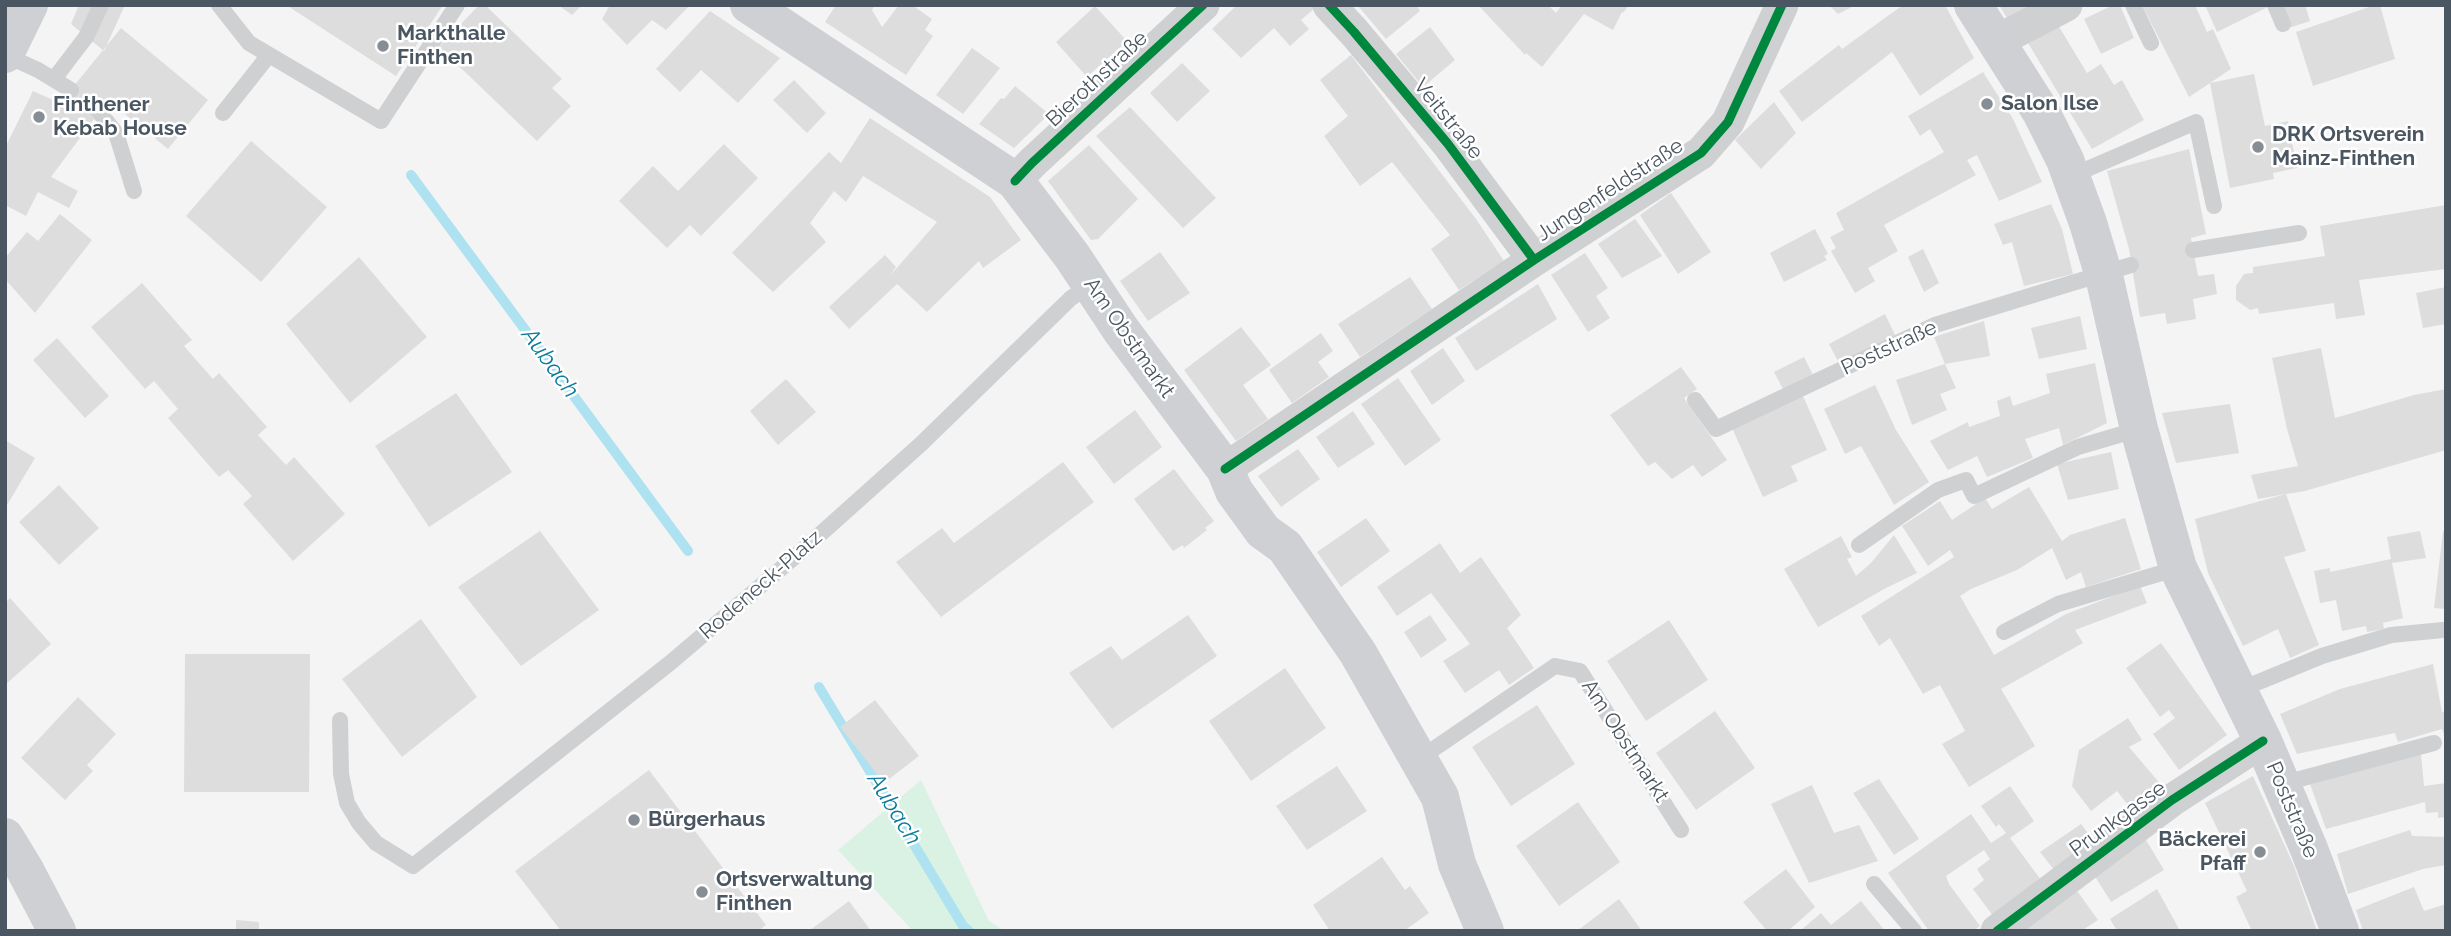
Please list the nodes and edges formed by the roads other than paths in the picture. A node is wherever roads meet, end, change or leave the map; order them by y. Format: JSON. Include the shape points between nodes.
{"nodes":[{"id":1,"x":29,"y":5,"type":"edge"},
{"id":2,"x":101,"y":5,"type":"edge"},
{"id":3,"x":219,"y":5,"type":"edge"},
{"id":4,"x":457,"y":5,"type":"edge"},
{"id":5,"x":749,"y":5,"type":"edge"},
{"id":6,"x":1203,"y":5,"type":"edge"},
{"id":7,"x":1329,"y":5,"type":"edge"},
{"id":8,"x":1782,"y":5,"type":"edge"},
{"id":9,"x":1972,"y":5,"type":"edge"},
{"id":10,"x":2066,"y":5,"type":"edge"},
{"id":11,"x":2133,"y":5,"type":"edge"},
{"id":12,"x":2276,"y":5,"type":"edge"},
{"id":13,"x":2283,"y":24,"type":"dead end"},
{"id":14,"x":1995,"y":41,"type":"junction"},
{"id":15,"x":2151,"y":43,"type":"dead end"},
{"id":16,"x":5,"y":55,"type":"edge"},
{"id":17,"x":269,"y":55,"type":"junction"},
{"id":18,"x":54,"y":79,"type":"junction"},
{"id":19,"x":71,"y":90,"type":"dead end"},
{"id":20,"x":99,"y":112,"type":"dead end"},
{"id":21,"x":223,"y":113,"type":"dead end"},
{"id":22,"x":2071,"y":176,"type":"junction"},
{"id":23,"x":1015,"y":181,"type":"junction"},
{"id":24,"x":134,"y":191,"type":"dead end"},
{"id":25,"x":2214,"y":206,"type":"dead end"},
{"id":26,"x":2299,"y":233,"type":"dead end"},
{"id":27,"x":2193,"y":250,"type":"dead end"},
{"id":28,"x":1534,"y":260,"type":"junction"},
{"id":29,"x":2117,"y":270,"type":"junction"},
{"id":30,"x":1091,"y":285,"type":"junction"},
{"id":31,"x":1695,"y":400,"type":"dead end"},
{"id":32,"x":2139,"y":429,"type":"junction"},
{"id":33,"x":1224,"y":469,"type":"junction"},
{"id":34,"x":1860,"y":545,"type":"dead end"},
{"id":35,"x":2178,"y":568,"type":"junction"},
{"id":36,"x":2444,"y":630,"type":"dead end"},
{"id":37,"x":2004,"y":632,"type":"dead end"},
{"id":38,"x":2239,"y":690,"type":"junction"},
{"id":39,"x":340,"y":720,"type":"dead end"},
{"id":40,"x":2263,"y":741,"type":"junction"},
{"id":41,"x":2434,"y":743,"type":"dead end"},
{"id":42,"x":1419,"y":759,"type":"junction"},
{"id":43,"x":2281,"y":784,"type":"junction"},
{"id":44,"x":1681,"y":830,"type":"dead end"},
{"id":45,"x":5,"y":837,"type":"edge"},
{"id":46,"x":1874,"y":884,"type":"dead end"},
{"id":47,"x":57,"y":931,"type":"edge"},
{"id":48,"x":1485,"y":931,"type":"edge"},
{"id":49,"x":1914,"y":931,"type":"edge"},
{"id":50,"x":1997,"y":931,"type":"edge"},
{"id":51,"x":2340,"y":931,"type":"edge"}],
"edges":[{"from":1,"to":16,"type":"main road"},
{"from":2,"to":18,"type":"lane","via":[[86,37]]},
{"from":3,"to":17,"type":"lane","via":[[249,43]]},
{"from":4,"to":17,"type":"lane","via":[[381,121]]},
{"from":5,"to":23,"type":"main road","name":"Am Obstmarkt"},
{"from":6,"to":23,"type":"street","name":"Bierothstraße"},
{"from":7,"to":28,"type":"street","name":"Veitstraße","via":[[1448,144]]},
{"from":8,"to":28,"type":"street","name":"Jungenfeldstraße","via":[[1728,122],[1701,153]]},
{"from":9,"to":14,"type":"main road","name":"Poststraße"},
{"from":10,"to":14,"type":"street"},
{"from":11,"to":15,"type":"lane"},
{"from":12,"to":13,"type":"lane"},
{"from":14,"to":22,"type":"main road","name":"Poststraße","via":[[2041,112]]},
{"from":16,"to":18,"type":"lane"},
{"from":17,"to":21,"type":"lane"},
{"from":18,"to":19,"type":"lane"},
{"from":20,"to":24,"type":"lane","via":[[116,133]]},
{"from":22,"to":25,"type":"lane","via":[[2196,122]]},
{"from":22,"to":29,"type":"main road","name":"Poststraße"},
{"from":23,"to":30,"type":"main road","name":"Am Obstmarkt"},
{"from":26,"to":27,"type":"lane"},
{"from":28,"to":33,"type":"street","name":"Jungenfeldstraße"},
{"from":29,"to":31,"type":"lane","name":"Poststraße","via":[[1935,325],[1716,429]]},
{"from":29,"to":32,"type":"main road","name":"Poststraße"},
{"from":30,"to":33,"type":"main road","name":"Am Obstmarkt"},
{"from":30,"to":39,"type":"lane","name":"Rodeneck-Platz","via":[[1071,298],[921,444],[797,555],[670,663],[412,866],[376,843],[347,803],[341,774]]},
{"from":32,"to":34,"type":"lane","via":[[2078,447],[1973,496],[1966,480],[1938,490]]},
{"from":32,"to":35,"type":"main road","name":"Poststraße"},
{"from":33,"to":42,"type":"main road","name":"Am Obstmarkt","via":[[1263,531],[1284,547],[1358,653]]},
{"from":35,"to":37,"type":"lane","via":[[2058,604]]},
{"from":35,"to":38,"type":"main road","name":"Poststraße"},
{"from":36,"to":38,"type":"lane","via":[[2391,635],[2322,656]]},
{"from":38,"to":40,"type":"main road","name":"Poststraße"},
{"from":40,"to":43,"type":"main road","name":"Poststraße"},
{"from":40,"to":50,"type":"street","name":"Prunkgasse","via":[[2159,810]]},
{"from":41,"to":43,"type":"lane"},
{"from":42,"to":44,"type":"lane","name":"Am Obstmarkt","via":[[1555,666],[1580,671]]},
{"from":42,"to":48,"type":"main road","name":"Am Obstmarkt","via":[[1440,797],[1457,864]]},
{"from":43,"to":51,"type":"main road","name":"Poststraße"},
{"from":45,"to":47,"type":"main road"},
{"from":46,"to":49,"type":"lane"}]}
